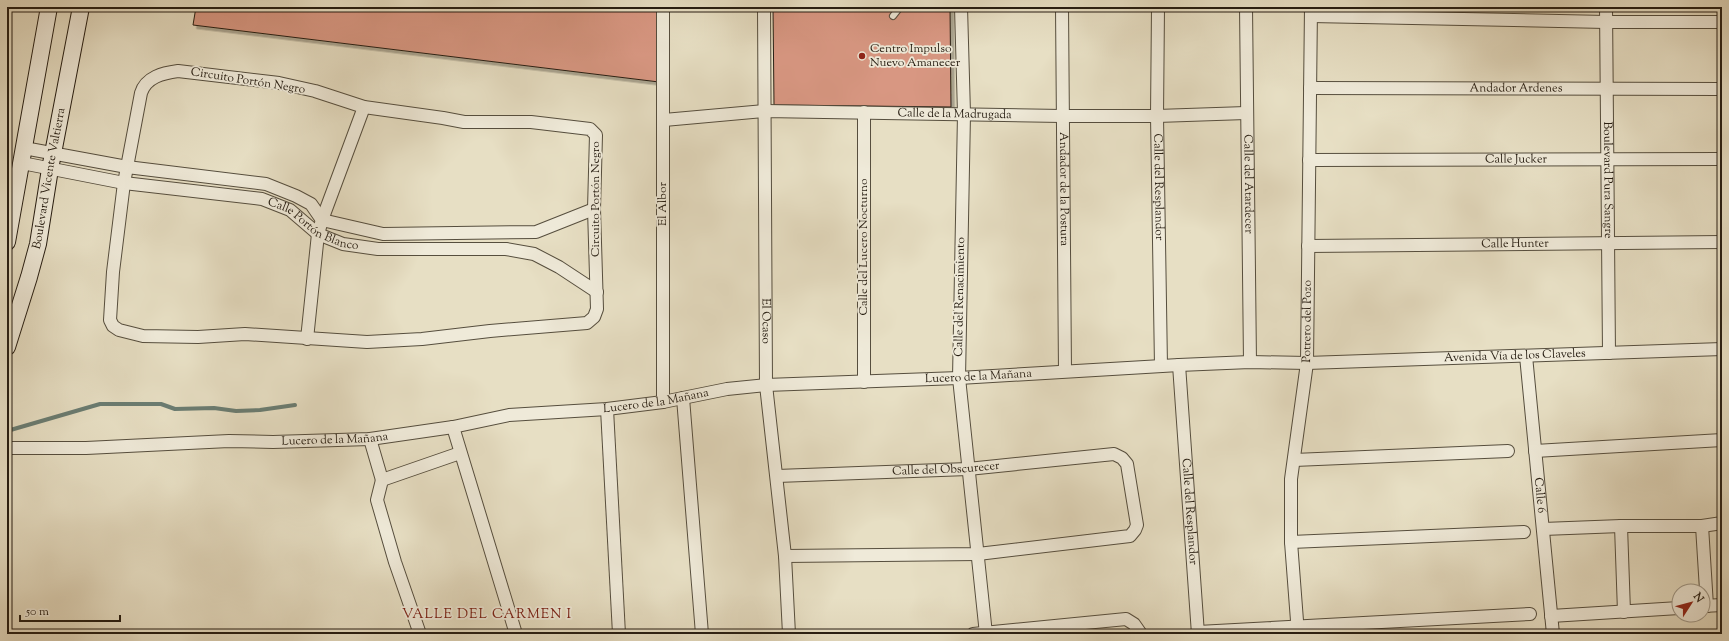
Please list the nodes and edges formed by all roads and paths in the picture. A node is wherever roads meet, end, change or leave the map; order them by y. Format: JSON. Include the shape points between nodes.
{"nodes":[{"id":1,"x":49,"y":7,"type":"edge"},
{"id":2,"x":81,"y":7,"type":"edge"},
{"id":3,"x":663,"y":7,"type":"edge"},
{"id":4,"x":764,"y":7,"type":"edge"},
{"id":5,"x":900,"y":7,"type":"edge"},
{"id":6,"x":962,"y":7,"type":"edge"},
{"id":7,"x":1062,"y":7,"type":"edge"},
{"id":8,"x":1158,"y":7,"type":"edge"},
{"id":9,"x":1246,"y":7,"type":"edge"},
{"id":10,"x":1606,"y":7,"type":"edge"},
{"id":11,"x":1311,"y":12,"type":"edge"},
{"id":12,"x":892,"y":16,"type":"dead end"},
{"id":13,"x":1606,"y":22,"type":"junction"},
{"id":14,"x":1722,"y":22,"type":"edge"},
{"id":15,"x":1310,"y":88,"type":"junction"},
{"id":16,"x":1722,"y":88,"type":"edge"},
{"id":17,"x":1607,"y":89,"type":"junction"},
{"id":18,"x":364,"y":107,"type":"junction"},
{"id":19,"x":765,"y":111,"type":"junction"},
{"id":20,"x":864,"y":112,"type":"junction"},
{"id":21,"x":1246,"y":113,"type":"junction"},
{"id":22,"x":964,"y":114,"type":"junction"},
{"id":23,"x":1062,"y":116,"type":"junction"},
{"id":24,"x":1157,"y":116,"type":"junction"},
{"id":25,"x":664,"y":120,"type":"junction"},
{"id":26,"x":23,"y":155,"type":"junction"},
{"id":27,"x":1722,"y":159,"type":"edge"},
{"id":28,"x":1309,"y":160,"type":"junction"},
{"id":29,"x":1607,"y":160,"type":"junction"},
{"id":30,"x":52,"y":162,"type":"junction"},
{"id":31,"x":127,"y":167,"type":"junction"},
{"id":32,"x":124,"y":183,"type":"junction"},
{"id":33,"x":594,"y":209,"type":"junction"},
{"id":34,"x":322,"y":220,"type":"junction"},
{"id":35,"x":536,"y":232,"type":"junction"},
{"id":36,"x":318,"y":234,"type":"junction"},
{"id":37,"x":7,"y":242,"type":"edge"},
{"id":38,"x":1722,"y":242,"type":"edge"},
{"id":39,"x":1608,"y":243,"type":"junction"},
{"id":40,"x":1308,"y":246,"type":"junction"},
{"id":41,"x":534,"y":254,"type":"junction"},
{"id":42,"x":597,"y":292,"type":"junction"},
{"id":43,"x":307,"y":339,"type":"junction"},
{"id":44,"x":7,"y":347,"type":"edge"},
{"id":45,"x":1722,"y":349,"type":"edge"},
{"id":46,"x":1609,"y":353,"type":"junction"},
{"id":47,"x":1526,"y":356,"type":"junction"},
{"id":48,"x":1250,"y":362,"type":"junction"},
{"id":49,"x":1307,"y":363,"type":"junction"},
{"id":50,"x":1179,"y":365,"type":"junction"},
{"id":51,"x":1160,"y":366,"type":"junction"},
{"id":52,"x":1065,"y":371,"type":"junction"},
{"id":53,"x":959,"y":378,"type":"junction"},
{"id":54,"x":864,"y":382,"type":"junction"},
{"id":55,"x":766,"y":385,"type":"junction"},
{"id":56,"x":683,"y":398,"type":"junction"},
{"id":57,"x":663,"y":402,"type":"junction"},
{"id":58,"x":607,"y":408,"type":"junction"},
{"id":59,"x":453,"y":427,"type":"junction"},
{"id":60,"x":370,"y":439,"type":"junction"},
{"id":61,"x":1722,"y":440,"type":"edge"},
{"id":62,"x":7,"y":448,"type":"edge"},
{"id":63,"x":1508,"y":451,"type":"dead end"},
{"id":64,"x":1535,"y":451,"type":"junction"},
{"id":65,"x":460,"y":454,"type":"junction"},
{"id":66,"x":1294,"y":460,"type":"junction"},
{"id":67,"x":968,"y":469,"type":"junction"},
{"id":68,"x":777,"y":476,"type":"junction"},
{"id":69,"x":382,"y":480,"type":"junction"},
{"id":70,"x":1722,"y":523,"type":"edge"},
{"id":71,"x":1621,"y":526,"type":"junction"},
{"id":72,"x":1702,"y":526,"type":"junction"},
{"id":73,"x":1543,"y":529,"type":"junction"},
{"id":74,"x":1524,"y":532,"type":"dead end"},
{"id":75,"x":1291,"y":542,"type":"junction"},
{"id":76,"x":978,"y":554,"type":"junction"},
{"id":77,"x":785,"y":556,"type":"junction"},
{"id":78,"x":1704,"y":583,"type":"edge"},
{"id":79,"x":1722,"y":605,"type":"edge"},
{"id":80,"x":1711,"y":606,"type":"edge"},
{"id":81,"x":1671,"y":609,"type":"edge"},
{"id":82,"x":1624,"y":612,"type":"junction"},
{"id":83,"x":1530,"y":614,"type":"dead end"},
{"id":84,"x":1551,"y":616,"type":"junction"},
{"id":85,"x":1298,"y":630,"type":"edge"},
{"id":86,"x":1198,"y":633,"type":"edge"},
{"id":87,"x":420,"y":634,"type":"edge"},
{"id":88,"x":516,"y":634,"type":"edge"},
{"id":89,"x":619,"y":634,"type":"edge"},
{"id":90,"x":702,"y":634,"type":"edge"},
{"id":91,"x":789,"y":634,"type":"edge"},
{"id":92,"x":973,"y":634,"type":"edge"},
{"id":93,"x":986,"y":634,"type":"edge"},
{"id":94,"x":1141,"y":634,"type":"edge"},
{"id":95,"x":1553,"y":634,"type":"edge"}],
"edges":[{"from":1,"to":26,"type":"main road"},
{"from":2,"to":30,"type":"main road","name":"Boulevard Vicente Valtierra"},
{"from":3,"to":25,"type":"street","name":"El Albor"},
{"from":4,"to":19,"type":"street","name":"El Ocaso"},
{"from":5,"to":12,"type":"lane"},
{"from":6,"to":22,"type":"street","name":"Calle del Renacimiento"},
{"from":7,"to":23,"type":"street","name":"Andador de la Postura"},
{"from":8,"to":24,"type":"street","name":"Calle del Resplandor"},
{"from":9,"to":21,"type":"street","name":"Calle del Atardecer"},
{"from":10,"to":13,"type":"street","name":"Boulevard Pura Sangre"},
{"from":11,"to":13,"type":"street"},
{"from":11,"to":15,"type":"street","name":"Potrero del Pozo"},
{"from":13,"to":14,"type":"street"},
{"from":13,"to":17,"type":"street","name":"Boulevard Pura Sangre"},
{"from":15,"to":17,"type":"street","name":"Andador Ardenes"},
{"from":15,"to":28,"type":"street","name":"Potrero del Pozo"},
{"from":16,"to":17,"type":"street","name":"Andador Ardenes"},
{"from":17,"to":29,"type":"street","name":"Boulevard Pura Sangre"},
{"from":18,"to":31,"type":"street","name":"Circuito Portón Negro","via":[[315,91],[279,83],[189,71],[168,72],[148,81],[142,90]]},
{"from":18,"to":33,"type":"street","name":"Circuito Portón Negro","via":[[464,122],[531,122],[590,129],[596,135]]},
{"from":18,"to":34,"type":"street"},
{"from":19,"to":20,"type":"street","name":"Calle de la Madrugada"},
{"from":19,"to":25,"type":"street","name":"Calle de la Madrugada"},
{"from":19,"to":55,"type":"street","name":"El Ocaso"},
{"from":20,"to":22,"type":"street","name":"Calle de la Madrugada"},
{"from":20,"to":54,"type":"street","name":"Calle del Lucero Nocturno"},
{"from":21,"to":24,"type":"street","name":"Calle de la Madrugada"},
{"from":21,"to":48,"type":"street","name":"Calle del Atardecer"},
{"from":22,"to":23,"type":"street","name":"Calle de la Madrugada"},
{"from":22,"to":53,"type":"street","name":"Calle del Renacimiento"},
{"from":23,"to":24,"type":"street","name":"Calle de la Madrugada"},
{"from":23,"to":52,"type":"street","name":"Andador de la Postura"},
{"from":24,"to":51,"type":"street","name":"Calle del Resplandor"},
{"from":25,"to":57,"type":"street","name":"El Albor"},
{"from":26,"to":30,"type":"street","name":"Calle Portón Blanco"},
{"from":26,"to":37,"type":"main road"},
{"from":27,"to":29,"type":"street","name":"Calle Jucker"},
{"from":28,"to":29,"type":"street","name":"Calle Jucker"},
{"from":28,"to":40,"type":"street","name":"Potrero del Pozo"},
{"from":29,"to":39,"type":"street","name":"Boulevard Pura Sangre"},
{"from":30,"to":31,"type":"street","name":"Calle Portón Blanco"},
{"from":30,"to":32,"type":"street","name":"Calle Portón Blanco"},
{"from":30,"to":44,"type":"main road","name":"Boulevard Vicente Valtierra","via":[[38,244]]},
{"from":31,"to":32,"type":"street","name":"Circuito Portón Negro"},
{"from":31,"to":34,"type":"street","name":"Calle Portón Blanco","via":[[266,184],[311,204]]},
{"from":32,"to":36,"type":"street","name":"Calle Portón Blanco","via":[[262,199],[290,210]]},
{"from":32,"to":43,"type":"street","name":"Circuito Portón Negro","via":[[110,316],[116,328],[124,333],[143,336],[198,337],[245,334]]},
{"from":33,"to":35,"type":"street","name":"Calle Portón Blanco"},
{"from":33,"to":42,"type":"street","name":"Circuito Portón Negro"},
{"from":34,"to":35,"type":"street","name":"Calle Portón Blanco","via":[[383,234]]},
{"from":34,"to":36,"type":"street"},
{"from":35,"to":41,"type":"street"},
{"from":36,"to":41,"type":"street","name":"Calle Portón Blanco","via":[[343,244],[378,248],[506,249]]},
{"from":36,"to":43,"type":"street"},
{"from":38,"to":39,"type":"street","name":"Calle Hunter"},
{"from":39,"to":40,"type":"street","name":"Calle Hunter"},
{"from":39,"to":46,"type":"street","name":"Boulevard Pura Sangre"},
{"from":40,"to":49,"type":"street","name":"Potrero del Pozo"},
{"from":41,"to":42,"type":"street","name":"Calle Portón Blanco"},
{"from":42,"to":43,"type":"street","name":"Circuito Portón Negro","via":[[597,309],[594,317],[587,323],[422,340],[367,342]]},
{"from":45,"to":46,"type":"street","name":"Avenida Vía de los Claveles"},
{"from":46,"to":47,"type":"street","name":"Avenida Vía de los Claveles"},
{"from":47,"to":49,"type":"street","name":"Avenida Vía de los Claveles"},
{"from":47,"to":64,"type":"street","name":"Calle 6"},
{"from":48,"to":49,"type":"street","name":"Lucero de la Mañana"},
{"from":48,"to":50,"type":"street","name":"Lucero de la Mañana"},
{"from":49,"to":66,"type":"street","name":"Potrero del Pozo"},
{"from":50,"to":51,"type":"street","name":"Lucero de la Mañana"},
{"from":50,"to":86,"type":"street","name":"Calle del Resplandor"},
{"from":51,"to":52,"type":"street","name":"Lucero de la Mañana"},
{"from":52,"to":53,"type":"street","name":"Lucero de la Mañana"},
{"from":53,"to":54,"type":"street","name":"Lucero de la Mañana"},
{"from":53,"to":67,"type":"street","name":"Calle del Renacimiento"},
{"from":54,"to":55,"type":"street","name":"Lucero de la Mañana"},
{"from":55,"to":56,"type":"street","name":"Lucero de la Mañana","via":[[727,389]]},
{"from":55,"to":68,"type":"street","name":"El Ocaso"},
{"from":56,"to":57,"type":"street","name":"Lucero de la Mañana"},
{"from":56,"to":90,"type":"street"},
{"from":57,"to":58,"type":"street","name":"Lucero de la Mañana"},
{"from":58,"to":59,"type":"street","name":"Lucero de la Mañana","via":[[509,415]]},
{"from":58,"to":89,"type":"street"},
{"from":59,"to":60,"type":"street","name":"Lucero de la Mañana"},
{"from":59,"to":65,"type":"street"},
{"from":60,"to":62,"type":"street","name":"Lucero de la Mañana"},
{"from":60,"to":69,"type":"street"},
{"from":61,"to":64,"type":"street"},
{"from":63,"to":66,"type":"street"},
{"from":64,"to":73,"type":"street","name":"Calle 6"},
{"from":65,"to":69,"type":"street"},
{"from":65,"to":88,"type":"street"},
{"from":66,"to":75,"type":"street","name":"Potrero del Pozo","via":[[1291,479]]},
{"from":67,"to":68,"type":"street","name":"Calle del Obscurecer"},
{"from":67,"to":76,"type":"street","name":"Calle del Renacimiento"},
{"from":67,"to":76,"type":"street","name":"Calle del Obscurecer","via":[[1114,454],[1127,464],[1137,525],[1130,536]]},
{"from":68,"to":77,"type":"street","name":"El Ocaso"},
{"from":69,"to":87,"type":"street","via":[[377,500]]},
{"from":70,"to":72,"type":"street"},
{"from":71,"to":72,"type":"street"},
{"from":71,"to":73,"type":"street"},
{"from":71,"to":82,"type":"street"},
{"from":72,"to":78,"type":"street"},
{"from":73,"to":84,"type":"street","name":"Calle 6"},
{"from":74,"to":75,"type":"street"},
{"from":75,"to":85,"type":"street","name":"Potrero del Pozo"},
{"from":76,"to":77,"type":"street"},
{"from":76,"to":93,"type":"street","name":"Calle del Renacimiento"},
{"from":77,"to":91,"type":"street","name":"El Ocaso"},
{"from":79,"to":80,"type":"street"},
{"from":81,"to":82,"type":"street"},
{"from":82,"to":84,"type":"street"},
{"from":83,"to":85,"type":"street"},
{"from":84,"to":95,"type":"street","name":"Calle 6"},
{"from":85,"to":86,"type":"street"},
{"from":92,"to":93,"type":"street"},
{"from":93,"to":94,"type":"street","via":[[1126,619],[1134,624]]}]}
